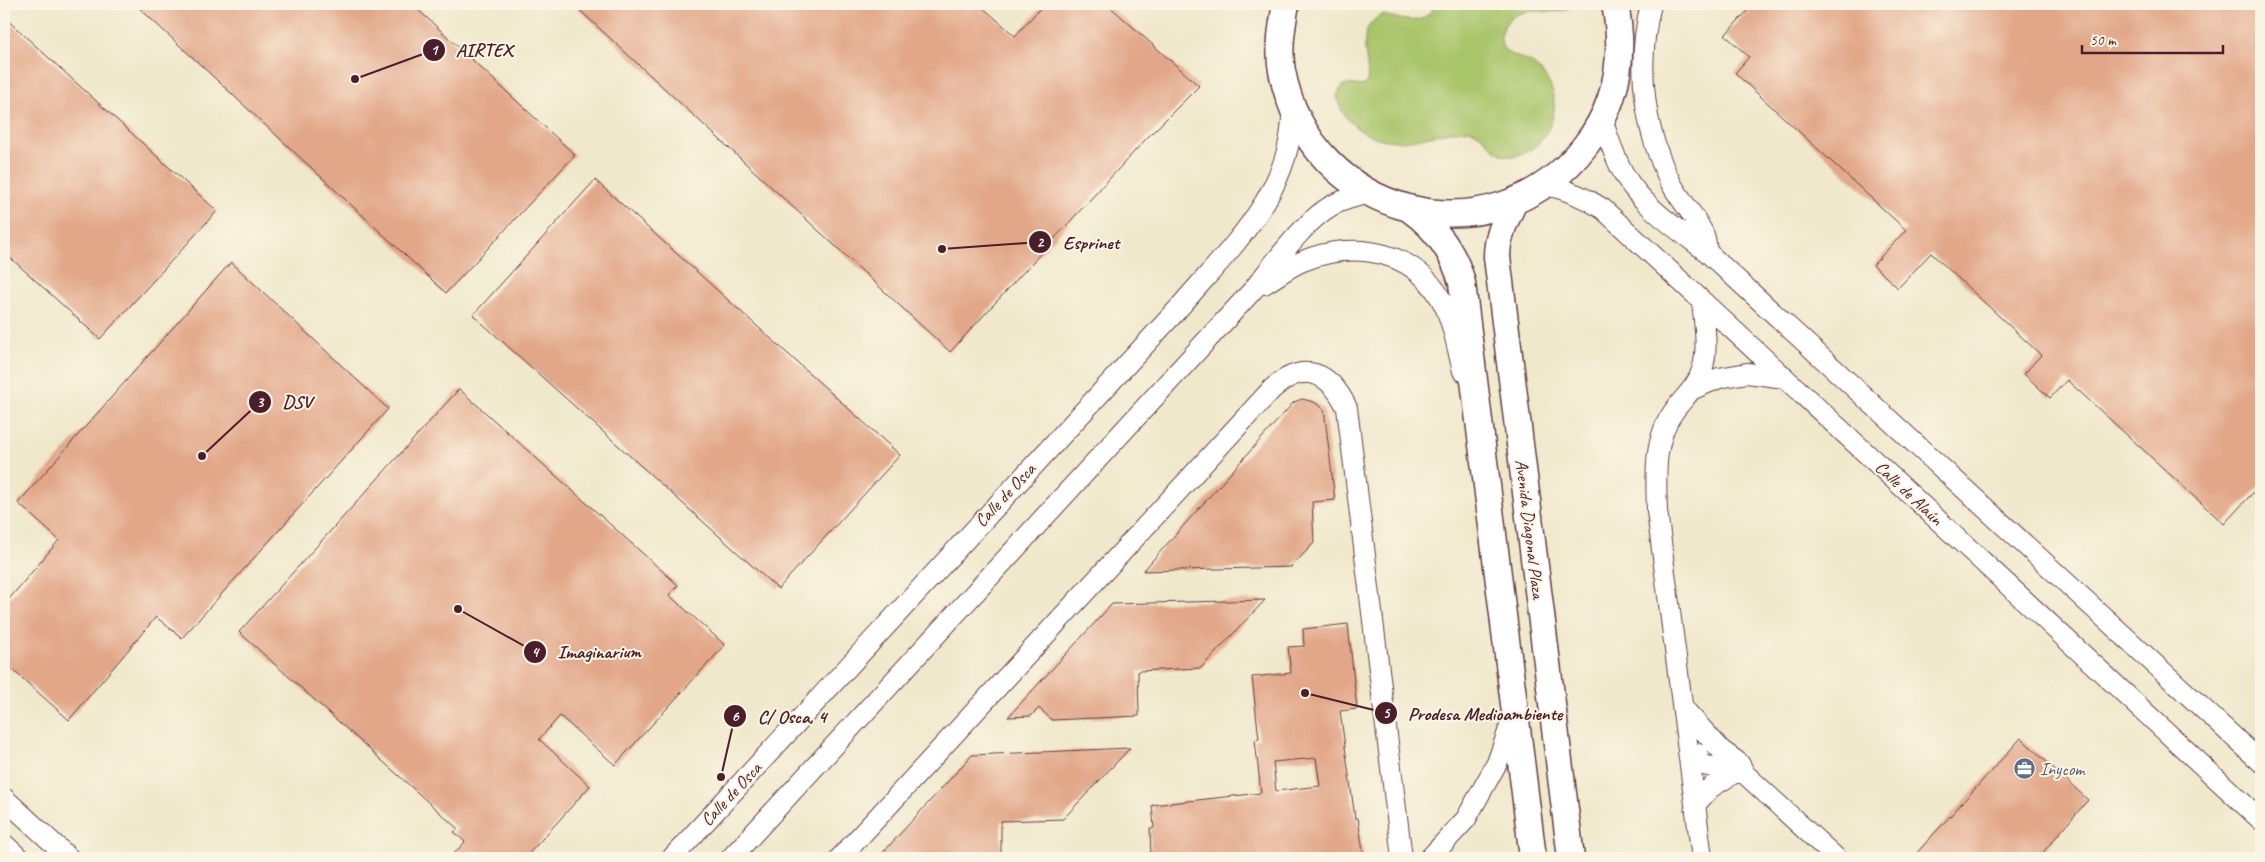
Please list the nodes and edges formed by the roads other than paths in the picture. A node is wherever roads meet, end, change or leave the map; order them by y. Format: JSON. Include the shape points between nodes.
{"nodes":[{"id":1,"x":1286,"y":4,"type":"edge"},
{"id":2,"x":1616,"y":4,"type":"edge"},
{"id":3,"x":1651,"y":4,"type":"edge"},
{"id":4,"x":1292,"y":107,"type":"junction"},
{"id":5,"x":1603,"y":122,"type":"junction"},
{"id":6,"x":1547,"y":185,"type":"junction"},
{"id":7,"x":1368,"y":193,"type":"junction"},
{"id":8,"x":1514,"y":202,"type":"junction"},
{"id":9,"x":1411,"y":210,"type":"junction"},
{"id":10,"x":1707,"y":252,"type":"junction"},
{"id":11,"x":1254,"y":290,"type":"junction"},
{"id":12,"x":1702,"y":301,"type":"junction"},
{"id":13,"x":1785,"y":378,"type":"junction"},
{"id":14,"x":1693,"y":389,"type":"junction"},
{"id":15,"x":1479,"y":432,"type":"junction"},
{"id":16,"x":1683,"y":708,"type":"junction"},
{"id":17,"x":1514,"y":713,"type":"junction"},
{"id":18,"x":1721,"y":750,"type":"junction"},
{"id":19,"x":1690,"y":760,"type":"junction"},
{"id":20,"x":2261,"y":762,"type":"edge"},
{"id":21,"x":1740,"y":773,"type":"junction"},
{"id":22,"x":4,"y":798,"type":"edge"},
{"id":23,"x":1695,"y":805,"type":"junction"},
{"id":24,"x":2261,"y":820,"type":"edge"},
{"id":25,"x":4,"y":844,"type":"edge"},
{"id":26,"x":19,"y":858,"type":"edge"},
{"id":27,"x":70,"y":858,"type":"edge"},
{"id":28,"x":672,"y":858,"type":"edge"},
{"id":29,"x":731,"y":858,"type":"edge"},
{"id":30,"x":840,"y":858,"type":"edge"},
{"id":31,"x":1402,"y":858,"type":"edge"},
{"id":32,"x":1430,"y":858,"type":"edge"},
{"id":33,"x":1532,"y":858,"type":"edge"},
{"id":34,"x":1571,"y":858,"type":"edge"},
{"id":35,"x":1702,"y":858,"type":"edge"},
{"id":36,"x":1836,"y":858,"type":"edge"}],
"edges":[{"from":1,"to":4,"type":"main road","via":[[1281,32],[1282,70]]},
{"from":2,"to":5,"type":"main road","via":[[1620,30],[1619,68]]},
{"from":3,"to":10,"type":"street","via":[[1645,34],[1643,73],[1648,116],[1667,175],[1704,234]]},
{"from":4,"to":7,"type":"main road","via":[[1305,133],[1323,157]]},
{"from":4,"to":28,"type":"street","name":"Calle de Osca","via":[[1292,125],[1282,164],[1265,204],[1250,226],[1178,309]]},
{"from":5,"to":6,"type":"main road","via":[[1576,158]]},
{"from":5,"to":10,"type":"street","via":[[1618,163],[1635,190],[1649,206]]},
{"from":6,"to":8,"type":"main road"},
{"from":6,"to":12,"type":"street","name":"Calle de Alaún","via":[[1590,199]]},
{"from":7,"to":9,"type":"main road"},
{"from":7,"to":11,"type":"street","via":[[1335,204],[1317,216]]},
{"from":8,"to":9,"type":"main road","via":[[1479,211],[1445,214]]},
{"from":8,"to":34,"type":"main road","name":"Avenida Diagonal Plaza","via":[[1501,227],[1497,257]]},
{"from":9,"to":15,"type":"main road","via":[[1428,222],[1458,269]]},
{"from":10,"to":20,"type":"street"},
{"from":11,"to":15,"type":"street","via":[[1301,262],[1341,250],[1369,250],[1398,259],[1433,287],[1446,309]]},
{"from":11,"to":29,"type":"street"},
{"from":12,"to":13,"type":"street","name":"Calle de Alaún"},
{"from":12,"to":14,"type":"street","via":[[1703,369]]},
{"from":13,"to":14,"type":"street","via":[[1747,373],[1719,378]]},
{"from":13,"to":24,"type":"street","name":"Calle de Alaún"},
{"from":14,"to":16,"type":"street","via":[[1673,412],[1662,435],[1656,480],[1657,511]]},
{"from":15,"to":17,"type":"main road"},
{"from":16,"to":18,"type":"street"},
{"from":16,"to":19,"type":"street"},
{"from":17,"to":32,"type":"street","via":[[1497,763],[1466,819]]},
{"from":17,"to":33,"type":"main road"},
{"from":18,"to":19,"type":"street","via":[[1707,750]]},
{"from":18,"to":21,"type":"street","via":[[1739,762]]},
{"from":19,"to":21,"type":"street"},
{"from":19,"to":23,"type":"street"},
{"from":21,"to":23,"type":"street","via":[[1710,788]]},
{"from":21,"to":36,"type":"street"},
{"from":22,"to":27,"type":"street"},
{"from":23,"to":35,"type":"street"},
{"from":25,"to":26,"type":"street"},
{"from":30,"to":31,"type":"street","via":[[1272,389],[1283,378],[1293,374],[1318,374],[1329,380],[1347,408]]}]}
